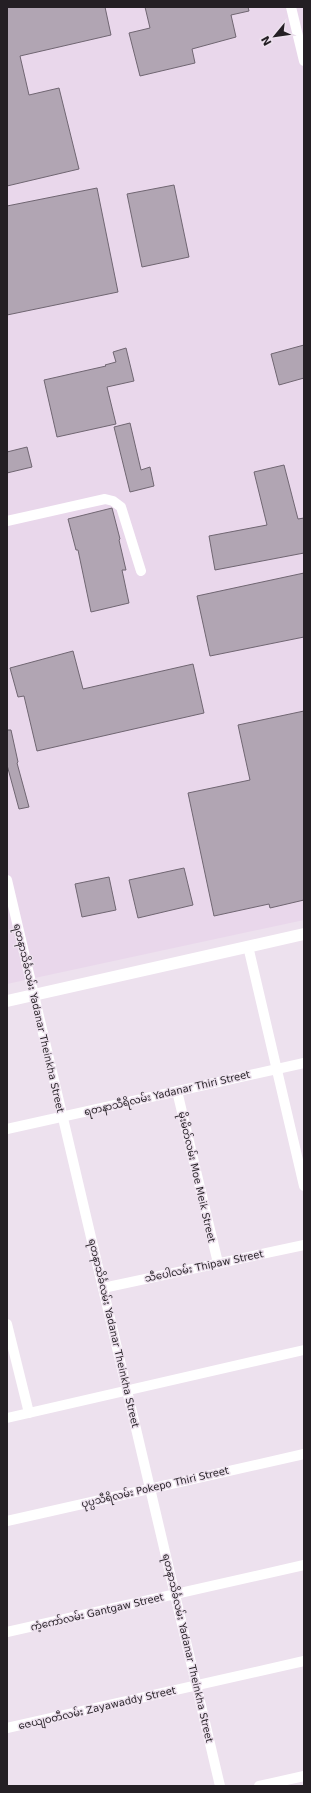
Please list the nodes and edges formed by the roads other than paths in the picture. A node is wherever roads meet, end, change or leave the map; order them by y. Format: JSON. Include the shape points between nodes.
{"nodes":[{"id":1,"x":291,"y":7,"type":"edge"},
{"id":2,"x":304,"y":61,"type":"edge"},
{"id":3,"x":7,"y":521,"type":"edge"},
{"id":4,"x":141,"y":571,"type":"dead end"},
{"id":5,"x":7,"y":880,"type":"edge"},
{"id":6,"x":304,"y":934,"type":"edge"},
{"id":7,"x":248,"y":946,"type":"junction"},
{"id":8,"x":34,"y":995,"type":"junction"},
{"id":9,"x":7,"y":1001,"type":"edge"},
{"id":10,"x":304,"y":1063,"type":"edge"},
{"id":11,"x":277,"y":1069,"type":"junction"},
{"id":12,"x":177,"y":1091,"type":"junction"},
{"id":13,"x":62,"y":1117,"type":"junction"},
{"id":14,"x":7,"y":1129,"type":"edge"},
{"id":15,"x":304,"y":1186,"type":"edge"},
{"id":16,"x":304,"y":1245,"type":"edge"},
{"id":17,"x":218,"y":1263,"type":"junction"},
{"id":18,"x":103,"y":1288,"type":"junction"},
{"id":19,"x":7,"y":1324,"type":"edge"},
{"id":20,"x":304,"y":1350,"type":"edge"},
{"id":21,"x":127,"y":1391,"type":"junction"},
{"id":22,"x":29,"y":1413,"type":"junction"},
{"id":23,"x":7,"y":1418,"type":"edge"},
{"id":24,"x":304,"y":1454,"type":"edge"},
{"id":25,"x":150,"y":1488,"type":"junction"},
{"id":26,"x":7,"y":1521,"type":"edge"},
{"id":27,"x":304,"y":1565,"type":"edge"},
{"id":28,"x":175,"y":1594,"type":"junction"},
{"id":29,"x":7,"y":1632,"type":"edge"},
{"id":30,"x":304,"y":1661,"type":"edge"},
{"id":31,"x":197,"y":1686,"type":"junction"},
{"id":32,"x":7,"y":1728,"type":"edge"},
{"id":33,"x":304,"y":1776,"type":"edge"},
{"id":34,"x":220,"y":1786,"type":"edge"},
{"id":35,"x":259,"y":1786,"type":"edge"}],
"edges":[{"from":1,"to":2,"type":"street"},
{"from":3,"to":4,"type":"street","via":[[110,500],[121,507]]},
{"from":5,"to":8,"type":"street","name":"ရတနာသိင်္ခလမ်း Yadanar Theinkha Street"},
{"from":6,"to":7,"type":"street"},
{"from":7,"to":8,"type":"street"},
{"from":7,"to":11,"type":"street"},
{"from":8,"to":9,"type":"street"},
{"from":8,"to":13,"type":"street","name":"ရတနာသိင်္ခလမ်း Yadanar Theinkha Street"},
{"from":10,"to":11,"type":"street","name":"ရတနာသီရိလမ်း Yadanar Thiri Street"},
{"from":11,"to":12,"type":"street","name":"ရတနာသီရိလမ်း Yadanar Thiri Street"},
{"from":11,"to":15,"type":"street"},
{"from":12,"to":13,"type":"street","name":"ရတနာသီရိလမ်း Yadanar Thiri Street"},
{"from":12,"to":17,"type":"street","name":"မိုးမိတ်လမ်း Moe Meik Street"},
{"from":13,"to":14,"type":"street","name":"ရတနာသီရိလမ်း Yadanar Thiri Street"},
{"from":13,"to":18,"type":"street","name":"ရတနာသိင်္ခလမ်း Yadanar Theinkha Street"},
{"from":16,"to":17,"type":"street","name":"သီပေါလမ်း Thipaw Street"},
{"from":17,"to":18,"type":"street","name":"သီပေါလမ်း Thipaw Street"},
{"from":18,"to":21,"type":"street","name":"ရတနာသိင်္ခလမ်း Yadanar Theinkha Street"},
{"from":19,"to":22,"type":"street"},
{"from":20,"to":21,"type":"street"},
{"from":21,"to":22,"type":"street"},
{"from":21,"to":25,"type":"street","name":"ရတနာသိင်္ခလမ်း Yadanar Theinkha Street"},
{"from":22,"to":23,"type":"street"},
{"from":24,"to":25,"type":"street","name":"ပုပ္ပသီရိလမ်း Pokepo Thiri Street"},
{"from":25,"to":26,"type":"street","name":"ပုပ္ပသီရိလမ်း Pokepo Thiri Street"},
{"from":25,"to":28,"type":"street","name":"ရတနာသိင်္ခလမ်း Yadanar Theinkha Street"},
{"from":27,"to":28,"type":"street","name":"ကံ့ကော်လမ်း Gantgaw Street"},
{"from":28,"to":29,"type":"street","name":"ကံ့ကော်လမ်း Gantgaw Street"},
{"from":28,"to":31,"type":"street","name":"ရတနာသိင်္ခလမ်း Yadanar Theinkha Street"},
{"from":30,"to":31,"type":"street","name":"ဇေယျဝတီလမ်း Zayawaddy Street"},
{"from":31,"to":32,"type":"street","name":"ဇေယျဝတီလမ်း Zayawaddy Street"},
{"from":31,"to":34,"type":"street","name":"ရတနာသိင်္ခလမ်း Yadanar Theinkha Street"},
{"from":33,"to":35,"type":"street"}]}
